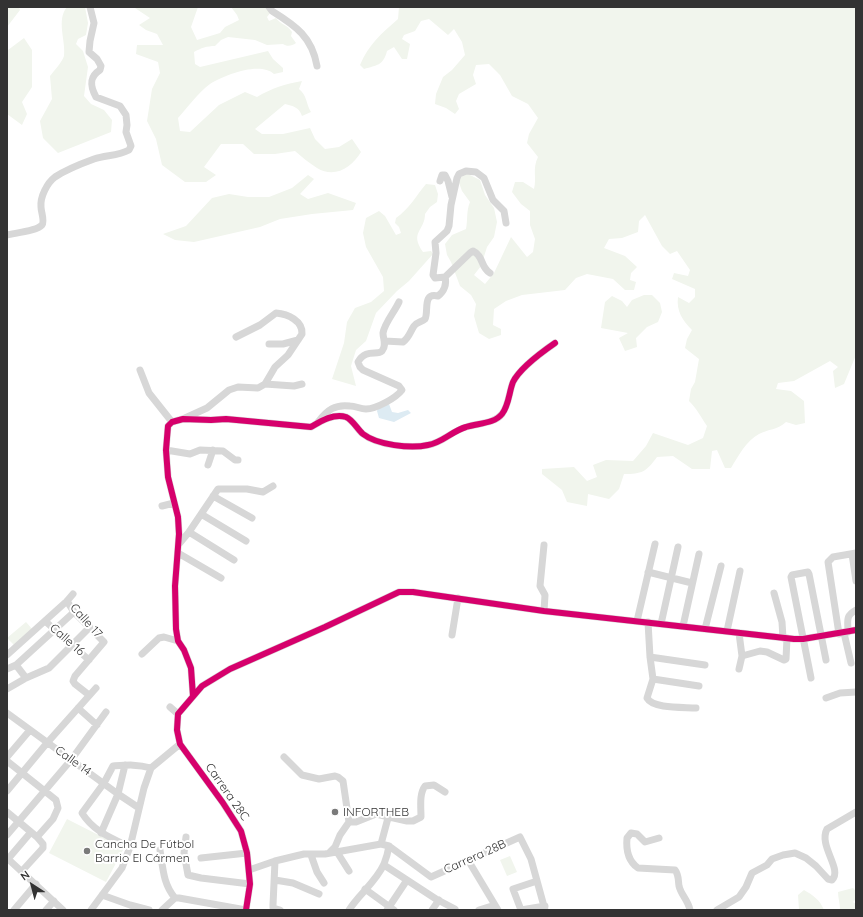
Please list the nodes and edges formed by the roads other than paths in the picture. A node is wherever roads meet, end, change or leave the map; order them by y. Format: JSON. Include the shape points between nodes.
{"nodes":[{"id":1,"x":90,"y":7,"type":"edge"},
{"id":2,"x":269,"y":7,"type":"edge"},
{"id":3,"x":317,"y":66,"type":"dead end"},
{"id":4,"x":440,"y":182,"type":"dead end"},
{"id":5,"x":453,"y":199,"type":"junction"},
{"id":6,"x":506,"y":223,"type":"dead end"},
{"id":7,"x":7,"y":235,"type":"edge"},
{"id":8,"x":490,"y":273,"type":"dead end"},
{"id":9,"x":445,"y":277,"type":"junction"},
{"id":10,"x":399,"y":302,"type":"dead end"},
{"id":11,"x":236,"y":337,"type":"dead end"},
{"id":12,"x":298,"y":340,"type":"junction"},
{"id":13,"x":385,"y":341,"type":"junction"},
{"id":14,"x":555,"y":343,"type":"dead end"},
{"id":15,"x":269,"y":344,"type":"dead end"},
{"id":16,"x":140,"y":370,"type":"dead end"},
{"id":17,"x":265,"y":384,"type":"junction"},
{"id":18,"x":302,"y":384,"type":"dead end"},
{"id":19,"x":183,"y":419,"type":"junction"},
{"id":20,"x":172,"y":422,"type":"junction"},
{"id":21,"x":317,"y":424,"type":"junction"},
{"id":22,"x":166,"y":450,"type":"junction"},
{"id":23,"x":213,"y":450,"type":"junction"},
{"id":24,"x":238,"y":460,"type":"dead end"},
{"id":25,"x":208,"y":465,"type":"dead end"},
{"id":26,"x":273,"y":486,"type":"dead end"},
{"id":27,"x":213,"y":496,"type":"junction"},
{"id":28,"x":174,"y":503,"type":"junction"},
{"id":29,"x":162,"y":506,"type":"dead end"},
{"id":30,"x":202,"y":514,"type":"junction"},
{"id":31,"x":252,"y":518,"type":"dead end"},
{"id":32,"x":189,"y":532,"type":"junction"},
{"id":33,"x":246,"y":541,"type":"dead end"},
{"id":34,"x":179,"y":544,"type":"junction"},
{"id":35,"x":655,"y":544,"type":"dead end"},
{"id":36,"x":544,"y":545,"type":"dead end"},
{"id":37,"x":678,"y":547,"type":"dead end"},
{"id":38,"x":178,"y":553,"type":"junction"},
{"id":39,"x":854,"y":553,"type":"edge"},
{"id":40,"x":699,"y":554,"type":"dead end"},
{"id":41,"x":234,"y":560,"type":"dead end"},
{"id":42,"x":721,"y":566,"type":"dead end"},
{"id":43,"x":740,"y":571,"type":"dead end"},
{"id":44,"x":648,"y":572,"type":"junction"},
{"id":45,"x":671,"y":577,"type":"junction"},
{"id":46,"x":221,"y":578,"type":"dead end"},
{"id":47,"x":856,"y":581,"type":"edge"},
{"id":48,"x":692,"y":583,"type":"junction"},
{"id":49,"x":774,"y":593,"type":"dead end"},
{"id":50,"x":72,"y":594,"type":"dead end"},
{"id":51,"x":458,"y":598,"type":"junction"},
{"id":52,"x":67,"y":601,"type":"junction"},
{"id":53,"x":856,"y":610,"type":"edge"},
{"id":54,"x":544,"y":611,"type":"junction"},
{"id":55,"x":74,"y":612,"type":"junction"},
{"id":56,"x":45,"y":621,"type":"junction"},
{"id":57,"x":637,"y":621,"type":"junction"},
{"id":58,"x":648,"y":622,"type":"junction"},
{"id":59,"x":661,"y":624,"type":"junction"},
{"id":60,"x":683,"y":626,"type":"junction"},
{"id":61,"x":90,"y":627,"type":"junction"},
{"id":62,"x":705,"y":629,"type":"junction"},
{"id":63,"x":56,"y":630,"type":"junction"},
{"id":64,"x":856,"y":630,"type":"edge"},
{"id":65,"x":727,"y":631,"type":"junction"},
{"id":66,"x":739,"y":633,"type":"junction"},
{"id":67,"x":844,"y":633,"type":"junction"},
{"id":68,"x":452,"y":635,"type":"dead end"},
{"id":69,"x":822,"y":636,"type":"junction"},
{"id":70,"x":785,"y":638,"type":"junction"},
{"id":71,"x":803,"y":639,"type":"junction"},
{"id":72,"x":178,"y":641,"type":"junction"},
{"id":73,"x":73,"y":645,"type":"junction"},
{"id":74,"x":142,"y":654,"type":"dead end"},
{"id":75,"x":7,"y":655,"type":"edge"},
{"id":76,"x":742,"y":656,"type":"junction"},
{"id":77,"x":650,"y":657,"type":"junction"},
{"id":78,"x":89,"y":660,"type":"junction"},
{"id":79,"x":826,"y":660,"type":"dead end"},
{"id":80,"x":851,"y":663,"type":"dead end"},
{"id":81,"x":16,"y":665,"type":"junction"},
{"id":82,"x":705,"y":665,"type":"dead end"},
{"id":83,"x":7,"y":669,"type":"edge"},
{"id":84,"x":738,"y":669,"type":"dead end"},
{"id":85,"x":26,"y":678,"type":"junction"},
{"id":86,"x":811,"y":678,"type":"dead end"},
{"id":87,"x":653,"y":679,"type":"junction"},
{"id":88,"x":699,"y":686,"type":"dead end"},
{"id":89,"x":96,"y":688,"type":"dead end"},
{"id":90,"x":7,"y":689,"type":"edge"},
{"id":91,"x":856,"y":692,"type":"edge"},
{"id":92,"x":89,"y":695,"type":"junction"},
{"id":93,"x":193,"y":696,"type":"junction"},
{"id":94,"x":826,"y":698,"type":"dead end"},
{"id":95,"x":170,"y":707,"type":"dead end"},
{"id":96,"x":78,"y":708,"type":"junction"},
{"id":97,"x":696,"y":708,"type":"dead end"},
{"id":98,"x":106,"y":712,"type":"dead end"},
{"id":99,"x":7,"y":713,"type":"edge"},
{"id":100,"x":178,"y":714,"type":"junction"},
{"id":101,"x":97,"y":725,"type":"junction"},
{"id":102,"x":30,"y":730,"type":"junction"},
{"id":103,"x":47,"y":743,"type":"junction"},
{"id":104,"x":180,"y":744,"type":"junction"},
{"id":105,"x":284,"y":757,"type":"dead end"},
{"id":106,"x":7,"y":758,"type":"edge"},
{"id":107,"x":71,"y":760,"type":"junction"},
{"id":108,"x":7,"y":761,"type":"edge"},
{"id":109,"x":125,"y":765,"type":"junction"},
{"id":110,"x":151,"y":768,"type":"junction"},
{"id":111,"x":22,"y":773,"type":"junction"},
{"id":112,"x":104,"y":783,"type":"junction"},
{"id":113,"x":46,"y":791,"type":"junction"},
{"id":114,"x":7,"y":792,"type":"edge"},
{"id":115,"x":445,"y":792,"type":"dead end"},
{"id":116,"x":118,"y":794,"type":"junction"},
{"id":117,"x":139,"y":808,"type":"junction"},
{"id":118,"x":7,"y":812,"type":"edge"},
{"id":119,"x":856,"y":812,"type":"edge"},
{"id":120,"x":388,"y":818,"type":"junction"},
{"id":121,"x":19,"y":822,"type":"junction"},
{"id":122,"x":349,"y":822,"type":"junction"},
{"id":123,"x":31,"y":832,"type":"junction"},
{"id":124,"x":101,"y":833,"type":"junction"},
{"id":125,"x":7,"y":835,"type":"edge"},
{"id":126,"x":37,"y":837,"type":"junction"},
{"id":127,"x":186,"y":837,"type":"dead end"},
{"id":128,"x":659,"y":838,"type":"dead end"},
{"id":129,"x":379,"y":844,"type":"junction"},
{"id":130,"x":390,"y":846,"type":"junction"},
{"id":131,"x":130,"y":847,"type":"junction"},
{"id":132,"x":160,"y":850,"type":"dead end"},
{"id":133,"x":333,"y":852,"type":"junction"},
{"id":134,"x":247,"y":853,"type":"junction"},
{"id":135,"x":311,"y":855,"type":"junction"},
{"id":136,"x":387,"y":856,"type":"junction"},
{"id":137,"x":201,"y":858,"type":"dead end"},
{"id":138,"x":7,"y":859,"type":"edge"},
{"id":139,"x":468,"y":860,"type":"junction"},
{"id":140,"x":275,"y":861,"type":"junction"},
{"id":141,"x":384,"y":865,"type":"junction"},
{"id":142,"x":249,"y":870,"type":"junction"},
{"id":143,"x":22,"y":871,"type":"junction"},
{"id":144,"x":349,"y":871,"type":"dead end"},
{"id":145,"x":275,"y":880,"type":"junction"},
{"id":146,"x":407,"y":880,"type":"junction"},
{"id":147,"x":537,"y":881,"type":"junction"},
{"id":148,"x":324,"y":883,"type":"dead end"},
{"id":149,"x":36,"y":884,"type":"junction"},
{"id":150,"x":250,"y":884,"type":"junction"},
{"id":151,"x":365,"y":889,"type":"junction"},
{"id":152,"x":319,"y":894,"type":"dead end"},
{"id":153,"x":102,"y":896,"type":"junction"},
{"id":154,"x":175,"y":898,"type":"junction"},
{"id":155,"x":438,"y":900,"type":"junction"},
{"id":156,"x":54,"y":901,"type":"junction"},
{"id":157,"x":496,"y":907,"type":"edge"},
{"id":158,"x":545,"y":908,"type":"edge"},
{"id":159,"x":390,"y":909,"type":"edge"},
{"id":160,"x":456,"y":909,"type":"edge"},
{"id":161,"x":14,"y":910,"type":"edge"},
{"id":162,"x":46,"y":910,"type":"edge"},
{"id":163,"x":64,"y":910,"type":"edge"},
{"id":164,"x":93,"y":910,"type":"edge"},
{"id":165,"x":149,"y":910,"type":"edge"},
{"id":166,"x":162,"y":910,"type":"edge"},
{"id":167,"x":246,"y":910,"type":"edge"},
{"id":168,"x":280,"y":910,"type":"edge"},
{"id":169,"x":349,"y":910,"type":"edge"},
{"id":170,"x":432,"y":910,"type":"edge"},
{"id":171,"x":479,"y":910,"type":"edge"},
{"id":172,"x":521,"y":910,"type":"edge"},
{"id":173,"x":690,"y":910,"type":"edge"},
{"id":174,"x":716,"y":910,"type":"edge"}],
"edges":[{"from":1,"to":7,"type":"street","via":[[94,23],[89,52],[98,59],[101,66],[92,78],[92,88],[96,97],[120,106],[126,115],[126,132],[131,146],[123,154],[94,159],[55,177],[42,197],[42,225]]},
{"from":2,"to":3,"type":"street","via":[[300,30],[313,49]]},
{"from":4,"to":5,"type":"street","via":[[442,175],[445,175]]},
{"from":5,"to":6,"type":"street","via":[[459,174],[466,171],[476,172],[484,178],[493,200],[504,211]]},
{"from":5,"to":9,"type":"street","via":[[447,231],[434,246],[436,253],[433,275],[435,278]]},
{"from":8,"to":9,"type":"street","via":[[485,269],[479,255],[473,251]]},
{"from":9,"to":13,"type":"street","via":[[446,285],[443,290],[438,296],[430,296],[425,319],[414,327],[407,339],[403,342]]},
{"from":10,"to":13,"type":"street","via":[[383,333]]},
{"from":11,"to":12,"type":"street","via":[[260,325],[276,313],[287,314],[301,326],[302,334]]},
{"from":12,"to":15,"type":"street"},
{"from":12,"to":17,"type":"street","via":[[288,355],[275,367]]},
{"from":13,"to":21,"type":"street","via":[[380,353],[365,354],[358,362],[363,370],[399,386],[402,390],[399,395],[373,408],[352,406],[328,410]]},
{"from":14,"to":21,"type":"street","via":[[517,375],[507,405],[496,419],[462,428],[433,444],[417,446],[373,440],[344,417],[334,417]]},
{"from":16,"to":20,"type":"street","via":[[149,392]]},
{"from":17,"to":18,"type":"street"},
{"from":17,"to":19,"type":"street","via":[[258,388],[238,387],[230,390],[207,408]]},
{"from":19,"to":20,"type":"street"},
{"from":19,"to":21,"type":"street","via":[[243,420],[304,427]]},
{"from":20,"to":22,"type":"street","via":[[168,426]]},
{"from":22,"to":23,"type":"street","via":[[190,454],[200,450]]},
{"from":22,"to":28,"type":"street","via":[[168,477]]},
{"from":23,"to":24,"type":"street","via":[[223,451]]},
{"from":23,"to":25,"type":"street"},
{"from":26,"to":27,"type":"street","via":[[262,492],[218,488]]},
{"from":27,"to":30,"type":"street"},
{"from":27,"to":31,"type":"street"},
{"from":28,"to":29,"type":"street"},
{"from":28,"to":34,"type":"street","via":[[178,517]]},
{"from":30,"to":32,"type":"street"},
{"from":30,"to":33,"type":"street"},
{"from":32,"to":34,"type":"street"},
{"from":32,"to":41,"type":"street"},
{"from":34,"to":38,"type":"street"},
{"from":35,"to":44,"type":"street"},
{"from":36,"to":54,"type":"street","via":[[540,586],[545,595]]},
{"from":37,"to":45,"type":"street"},
{"from":38,"to":46,"type":"street"},
{"from":38,"to":72,"type":"street","via":[[175,586]]},
{"from":39,"to":47,"type":"street"},
{"from":39,"to":67,"type":"street","via":[[833,557],[828,562]]},
{"from":40,"to":48,"type":"street"},
{"from":42,"to":62,"type":"street"},
{"from":43,"to":65,"type":"street"},
{"from":44,"to":45,"type":"street"},
{"from":44,"to":57,"type":"street"},
{"from":45,"to":48,"type":"street"},
{"from":45,"to":59,"type":"street"},
{"from":48,"to":60,"type":"street"},
{"from":49,"to":70,"type":"street"},
{"from":50,"to":52,"type":"street"},
{"from":51,"to":54,"type":"street"},
{"from":51,"to":68,"type":"street"},
{"from":51,"to":93,"type":"street","via":[[399,592],[230,669],[202,686]]},
{"from":52,"to":55,"type":"street","name":"Calle 17"},
{"from":52,"to":56,"type":"street"},
{"from":53,"to":67,"type":"street","via":[[848,616]]},
{"from":54,"to":57,"type":"street"},
{"from":55,"to":61,"type":"street","name":"Calle 17"},
{"from":55,"to":63,"type":"street"},
{"from":56,"to":63,"type":"street","name":"Calle 16"},
{"from":56,"to":75,"type":"street"},
{"from":57,"to":58,"type":"street"},
{"from":58,"to":59,"type":"street"},
{"from":58,"to":77,"type":"street"},
{"from":59,"to":60,"type":"street"},
{"from":60,"to":62,"type":"street"},
{"from":61,"to":73,"type":"street"},
{"from":61,"to":78,"type":"street","name":"Calle 17","via":[[104,642]]},
{"from":62,"to":65,"type":"street"},
{"from":63,"to":73,"type":"street","name":"Calle 16"},
{"from":63,"to":81,"type":"street"},
{"from":64,"to":67,"type":"street"},
{"from":65,"to":66,"type":"street"},
{"from":66,"to":70,"type":"street"},
{"from":66,"to":76,"type":"street"},
{"from":67,"to":69,"type":"street"},
{"from":67,"to":80,"type":"street"},
{"from":69,"to":71,"type":"street"},
{"from":69,"to":71,"type":"street","via":[[808,572],[791,577]]},
{"from":69,"to":79,"type":"street"},
{"from":70,"to":71,"type":"street"},
{"from":70,"to":76,"type":"street","via":[[784,660],[760,651]]},
{"from":71,"to":86,"type":"street"},
{"from":72,"to":74,"type":"street","via":[[159,638]]},
{"from":72,"to":93,"type":"street","via":[[191,668]]},
{"from":73,"to":78,"type":"street","name":"Calle 16"},
{"from":73,"to":85,"type":"street","via":[[49,668]]},
{"from":76,"to":84,"type":"street"},
{"from":77,"to":82,"type":"street"},
{"from":77,"to":87,"type":"street"},
{"from":78,"to":92,"type":"street","via":[[73,680]]},
{"from":81,"to":83,"type":"street"},
{"from":81,"to":85,"type":"street"},
{"from":85,"to":90,"type":"street"},
{"from":87,"to":88,"type":"street"},
{"from":87,"to":97,"type":"street","via":[[647,698],[650,703]]},
{"from":89,"to":92,"type":"street"},
{"from":91,"to":94,"type":"street"},
{"from":92,"to":96,"type":"street"},
{"from":93,"to":100,"type":"street"},
{"from":95,"to":100,"type":"street"},
{"from":96,"to":101,"type":"street"},
{"from":96,"to":103,"type":"street"},
{"from":98,"to":101,"type":"street"},
{"from":99,"to":102,"type":"street","name":"Calle 14"},
{"from":100,"to":104,"type":"street","name":"Carrera 28C","via":[[177,730]]},
{"from":101,"to":107,"type":"street"},
{"from":102,"to":103,"type":"street","name":"Calle 14"},
{"from":102,"to":106,"type":"street"},
{"from":103,"to":107,"type":"street","name":"Calle 14"},
{"from":103,"to":111,"type":"street"},
{"from":104,"to":110,"type":"street"},
{"from":104,"to":134,"type":"street","name":"Carrera 28C","via":[[241,830]]},
{"from":105,"to":122,"type":"street","via":[[302,775],[319,780],[335,776],[341,778]]},
{"from":107,"to":112,"type":"street","name":"Calle 14"},
{"from":107,"to":113,"type":"street"},
{"from":108,"to":111,"type":"street"},
{"from":109,"to":110,"type":"street"},
{"from":109,"to":112,"type":"street","via":[[113,766]]},
{"from":109,"to":116,"type":"street"},
{"from":110,"to":117,"type":"street"},
{"from":111,"to":113,"type":"street"},
{"from":111,"to":114,"type":"street"},
{"from":112,"to":116,"type":"street","name":"Calle 14"},
{"from":112,"to":124,"type":"street","via":[[82,813]]},
{"from":113,"to":121,"type":"street"},
{"from":113,"to":126,"type":"street","via":[[56,800],[58,808]]},
{"from":115,"to":120,"type":"street","via":[[434,785],[425,786],[421,795],[420,817],[413,821]]},
{"from":116,"to":117,"type":"street","name":"Calle 14"},
{"from":116,"to":124,"type":"street"},
{"from":117,"to":131,"type":"street"},
{"from":118,"to":121,"type":"street"},
{"from":119,"to":174,"type":"street","via":[[827,829],[825,834],[836,871],[832,880],[806,858],[795,853],[783,855],[772,859],[767,865],[752,873],[739,897]]},
{"from":120,"to":122,"type":"street","via":[[376,814]]},
{"from":120,"to":129,"type":"street"},
{"from":121,"to":123,"type":"street"},
{"from":121,"to":125,"type":"street"},
{"from":122,"to":133,"type":"street","via":[[340,834]]},
{"from":123,"to":126,"type":"street"},
{"from":123,"to":138,"type":"street"},
{"from":124,"to":131,"type":"street"},
{"from":126,"to":143,"type":"street","via":[[43,848]]},
{"from":127,"to":150,"type":"street","via":[[184,853],[188,875]]},
{"from":128,"to":173,"type":"street","via":[[645,842],[637,834],[631,833],[628,838],[628,855],[638,868],[675,870]]},
{"from":129,"to":130,"type":"street"},
{"from":129,"to":133,"type":"street"},
{"from":129,"to":136,"type":"street"},
{"from":130,"to":136,"type":"street"},
{"from":130,"to":139,"type":"street","name":"Carrera 28B","via":[[431,877]]},
{"from":131,"to":153,"type":"street","via":[[122,868]]},
{"from":132,"to":154,"type":"street","via":[[165,883]]},
{"from":133,"to":135,"type":"street"},
{"from":133,"to":144,"type":"street"},
{"from":134,"to":137,"type":"street"},
{"from":134,"to":142,"type":"street","name":"Carrera 28C"},
{"from":135,"to":140,"type":"street","via":[[304,854]]},
{"from":135,"to":148,"type":"street"},
{"from":136,"to":141,"type":"street"},
{"from":138,"to":143,"type":"street"},
{"from":139,"to":147,"type":"street","name":"Carrera 28B","via":[[520,838],[531,859]]},
{"from":139,"to":157,"type":"street"},
{"from":140,"to":142,"type":"street"},
{"from":140,"to":145,"type":"street"},
{"from":141,"to":146,"type":"street"},
{"from":141,"to":151,"type":"street"},
{"from":142,"to":150,"type":"street","name":"Carrera 28C"},
{"from":143,"to":149,"type":"street"},
{"from":145,"to":152,"type":"street","via":[[293,883]]},
{"from":145,"to":168,"type":"street","via":[[273,908]]},
{"from":146,"to":155,"type":"street"},
{"from":146,"to":159,"type":"street"},
{"from":147,"to":158,"type":"street"},
{"from":147,"to":172,"type":"street","via":[[514,889]]},
{"from":149,"to":156,"type":"street"},
{"from":149,"to":161,"type":"street"},
{"from":150,"to":167,"type":"street","name":"Carrera 28C"},
{"from":151,"to":159,"type":"street"},
{"from":151,"to":169,"type":"street"},
{"from":153,"to":164,"type":"street"},
{"from":153,"to":165,"type":"street"},
{"from":154,"to":166,"type":"street"},
{"from":154,"to":167,"type":"street"},
{"from":155,"to":160,"type":"street"},
{"from":155,"to":170,"type":"street"},
{"from":156,"to":162,"type":"street"},
{"from":156,"to":163,"type":"street"},
{"from":157,"to":171,"type":"street"},
{"from":158,"to":172,"type":"street"}]}
